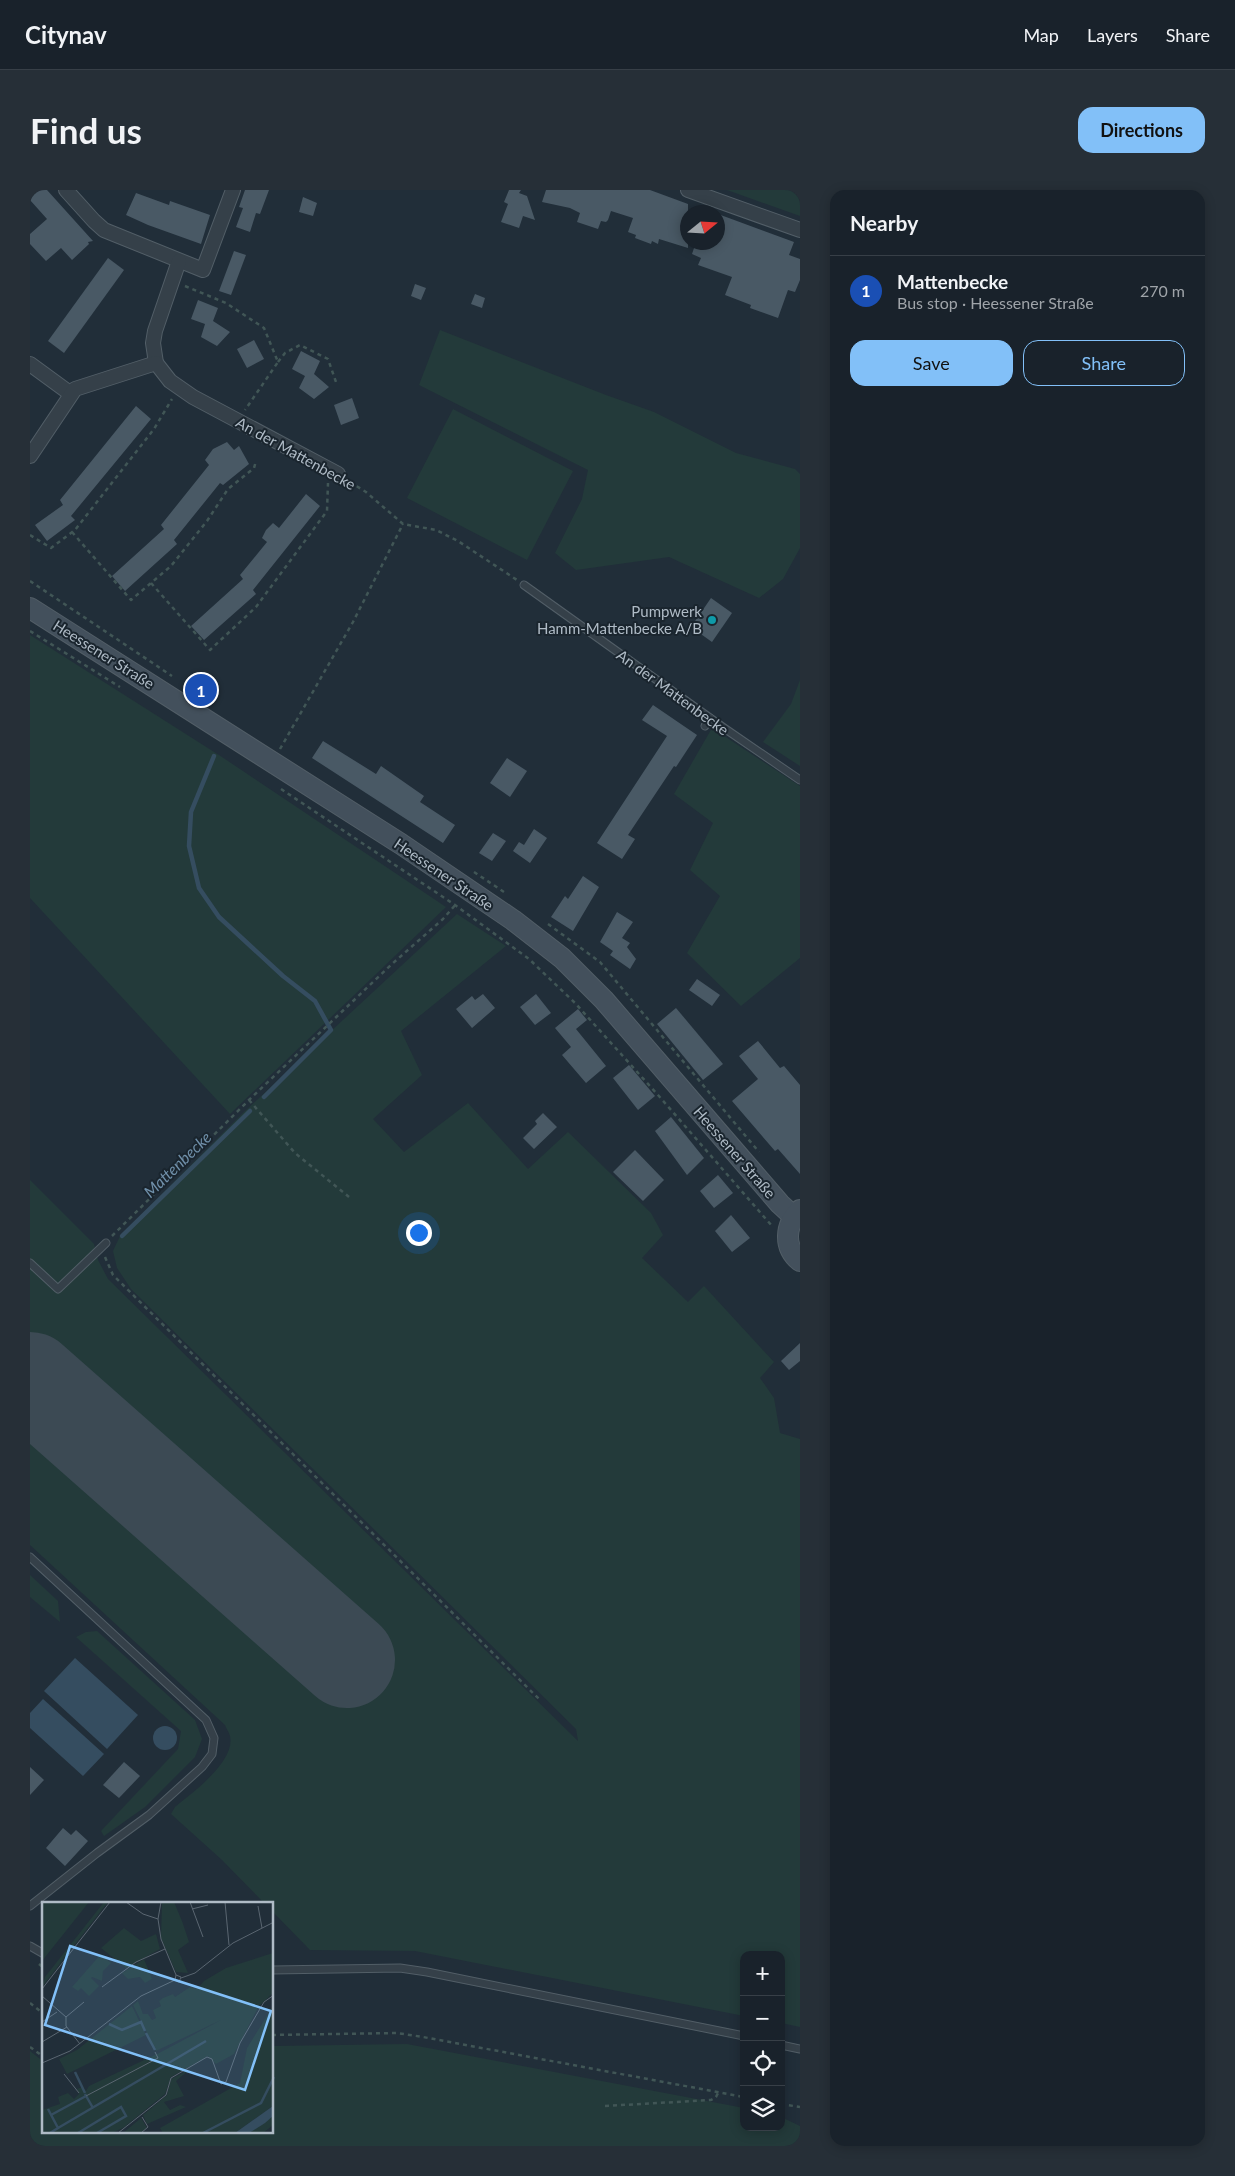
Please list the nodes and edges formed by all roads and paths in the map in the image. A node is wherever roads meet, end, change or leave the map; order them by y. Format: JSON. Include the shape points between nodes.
{"nodes":[{"id":1,"x":66,"y":190,"type":"edge"},
{"id":2,"x":233,"y":190,"type":"edge"},
{"id":3,"x":688,"y":190,"type":"edge"},
{"id":4,"x":800,"y":230,"type":"edge"},
{"id":5,"x":179,"y":261,"type":"junction"},
{"id":6,"x":172,"y":281,"type":"junction"},
{"id":7,"x":278,"y":362,"type":"junction"},
{"id":8,"x":156,"y":363,"type":"junction"},
{"id":9,"x":30,"y":364,"type":"edge"},
{"id":10,"x":337,"y":386,"type":"dead end"},
{"id":11,"x":178,"y":387,"type":"junction"},
{"id":12,"x":71,"y":394,"type":"junction"},
{"id":13,"x":238,"y":420,"type":"junction"},
{"id":14,"x":30,"y":456,"type":"edge"},
{"id":15,"x":256,"y":461,"type":"dead end"},
{"id":16,"x":333,"y":472,"type":"junction"},
{"id":17,"x":403,"y":524,"type":"junction"},
{"id":18,"x":72,"y":532,"type":"junction"},
{"id":19,"x":30,"y":535,"type":"edge"},
{"id":20,"x":151,"y":583,"type":"junction"},
{"id":21,"x":524,"y":585,"type":"joint"},
{"id":22,"x":30,"y":608,"type":"edge"},
{"id":23,"x":30,"y":631,"type":"edge"},
{"id":24,"x":123,"y":689,"type":"dead end"},
{"id":25,"x":710,"y":718,"type":"junction"},
{"id":26,"x":705,"y":726,"type":"dead end"},
{"id":27,"x":272,"y":762,"type":"junction"},
{"id":28,"x":800,"y":780,"type":"edge"},
{"id":29,"x":274,"y":785,"type":"dead end"},
{"id":30,"x":462,"y":898,"type":"junction"},
{"id":31,"x":249,"y":1100,"type":"junction"},
{"id":32,"x":349,"y":1197,"type":"dead end"},
{"id":33,"x":797,"y":1213,"type":"edge"},
{"id":34,"x":772,"y":1227,"type":"dead end"},
{"id":35,"x":106,"y":1243,"type":"junction"},
{"id":36,"x":800,"y":1261,"type":"edge"},
{"id":37,"x":30,"y":1263,"type":"edge"},
{"id":38,"x":30,"y":1557,"type":"edge"},
{"id":39,"x":539,"y":1699,"type":"dead end"},
{"id":40,"x":30,"y":1906,"type":"edge"},
{"id":41,"x":30,"y":1946,"type":"edge"},
{"id":42,"x":42,"y":1953,"type":"edge"},
{"id":43,"x":274,"y":1970,"type":"edge"},
{"id":44,"x":30,"y":2003,"type":"edge"},
{"id":45,"x":42,"y":2012,"type":"edge"},
{"id":46,"x":274,"y":2035,"type":"edge"},
{"id":47,"x":740,"y":2035,"type":"edge"},
{"id":48,"x":785,"y":2046,"type":"edge"},
{"id":49,"x":30,"y":2047,"type":"edge"},
{"id":50,"x":800,"y":2049,"type":"edge"},
{"id":51,"x":42,"y":2056,"type":"edge"},
{"id":52,"x":718,"y":2093,"type":"junction"},
{"id":53,"x":740,"y":2096,"type":"edge"},
{"id":54,"x":785,"y":2105,"type":"edge"},
{"id":55,"x":605,"y":2106,"type":"dead end"},
{"id":56,"x":800,"y":2107,"type":"edge"}],
"edges":[{"from":1,"to":5,"type":"street","via":[[104,230]]},
{"from":2,"to":5,"type":"street","via":[[203,270]]},
{"from":3,"to":4,"type":"street"},
{"from":5,"to":6,"type":"street"},
{"from":6,"to":7,"type":"path","via":[[226,303],[264,328]]},
{"from":6,"to":8,"type":"street","via":[[154,330]]},
{"from":7,"to":10,"type":"path","via":[[284,353],[300,345],[328,359]]},
{"from":7,"to":13,"type":"path"},
{"from":8,"to":11,"type":"street","name":"An der Mattenbecke","via":[[162,374]]},
{"from":8,"to":12,"type":"street","via":[[75,388]]},
{"from":9,"to":12,"type":"street"},
{"from":11,"to":13,"type":"street","name":"An der Mattenbecke"},
{"from":11,"to":18,"type":"path","via":[[154,429]]},
{"from":12,"to":14,"type":"street"},
{"from":13,"to":16,"type":"street","name":"An der Mattenbecke"},
{"from":15,"to":20,"type":"path","via":[[254,468],[228,489],[171,566]]},
{"from":16,"to":17,"type":"path","name":"An der Mattenbecke","via":[[366,492]]},
{"from":16,"to":20,"type":"path","via":[[328,511],[256,607],[210,650]]},
{"from":17,"to":21,"type":"path","via":[[436,530],[458,541]]},
{"from":17,"to":27,"type":"path","via":[[353,622]]},
{"from":18,"to":19,"type":"path","via":[[51,548]]},
{"from":18,"to":20,"type":"path","via":[[131,600]]},
{"from":21,"to":25,"type":"lane","name":"An der Mattenbecke"},
{"from":22,"to":27,"type":"main road","name":"Heessener Straße"},
{"from":23,"to":24,"type":"path"},
{"from":25,"to":26,"type":"lane"},
{"from":25,"to":28,"type":"lane","name":"An der Mattenbecke"},
{"from":27,"to":30,"type":"main road","name":"Heessener Straße","via":[[401,844]]},
{"from":29,"to":30,"type":"path"},
{"from":30,"to":31,"type":"path"},
{"from":30,"to":33,"type":"main road","name":"Heessener Straße","via":[[513,920],[562,958],[597,993],[780,1204]]},
{"from":30,"to":34,"type":"path","via":[[575,1003]]},
{"from":31,"to":32,"type":"path","via":[[295,1153]]},
{"from":31,"to":35,"type":"path"},
{"from":33,"to":36,"type":"main road","name":"Heessener Straße","via":[[787,1237],[790,1248]]},
{"from":35,"to":37,"type":"lane","via":[[58,1289]]},
{"from":35,"to":39,"type":"path","via":[[105,1258],[113,1275]]},
{"from":38,"to":40,"type":"lane","via":[[206,1720],[214,1738],[212,1754],[176,1792]]},
{"from":41,"to":42,"type":"lane"},
{"from":43,"to":47,"type":"lane","via":[[400,1968]]},
{"from":44,"to":45,"type":"path"},
{"from":46,"to":52,"type":"path","via":[[397,2033],[423,2036]]},
{"from":48,"to":50,"type":"lane"},
{"from":49,"to":51,"type":"path"},
{"from":52,"to":53,"type":"path"},
{"from":52,"to":55,"type":"path","via":[[710,2100]]},
{"from":54,"to":56,"type":"path"}]}
